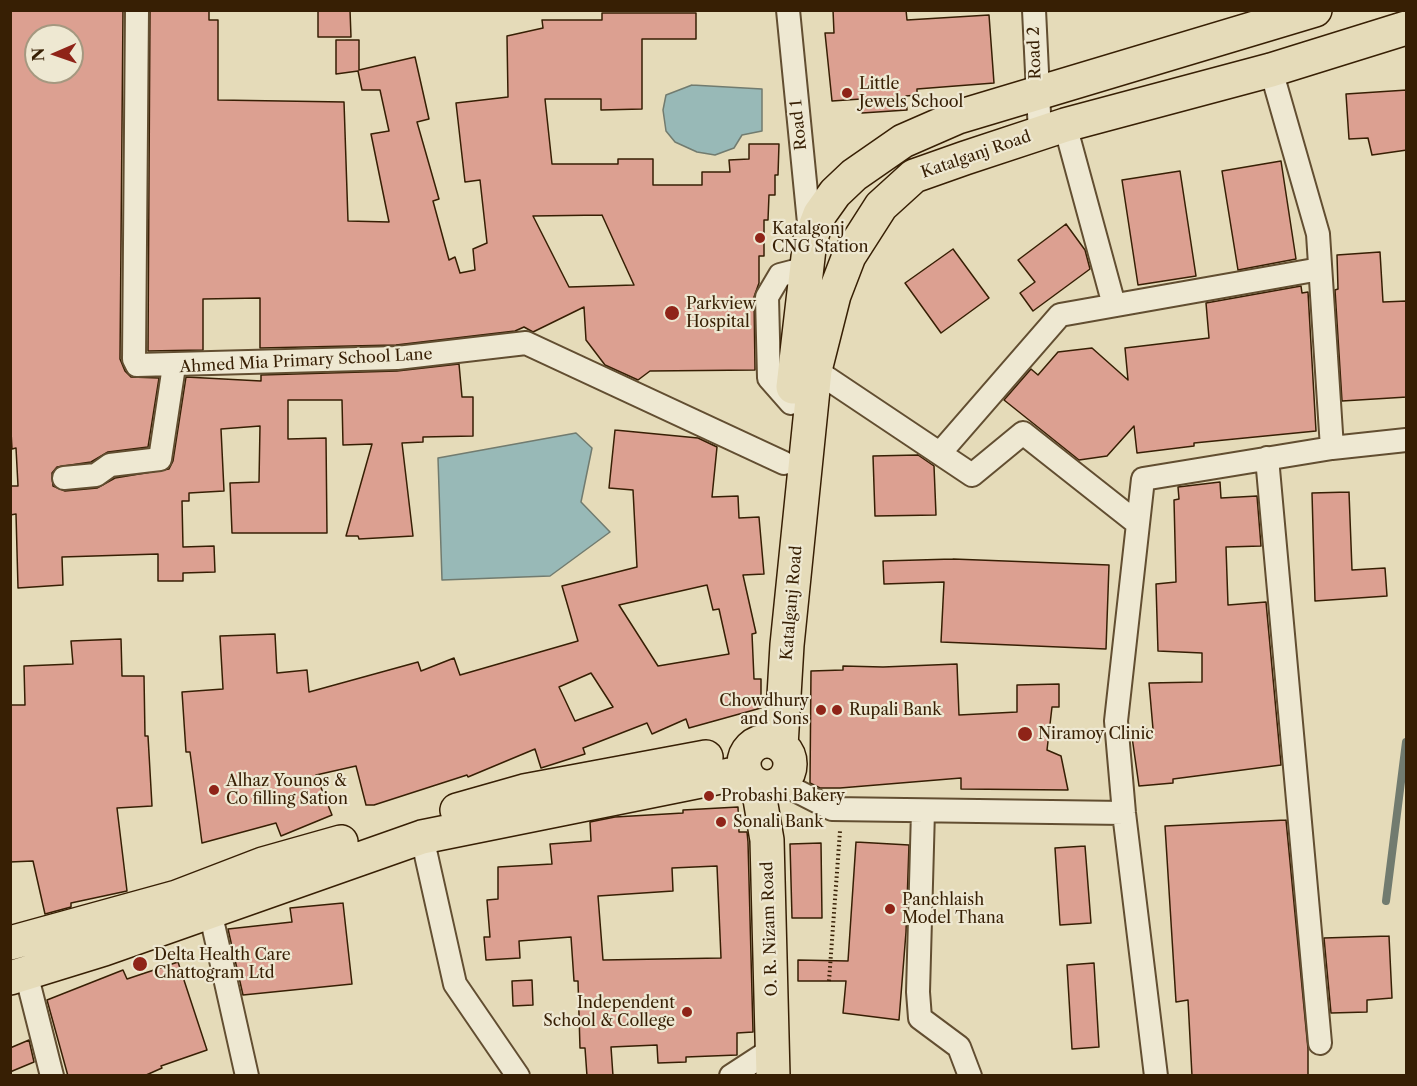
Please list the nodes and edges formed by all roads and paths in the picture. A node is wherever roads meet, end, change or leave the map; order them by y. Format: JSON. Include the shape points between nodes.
{"nodes":[{"id":1,"x":137,"y":10,"type":"edge"},
{"id":2,"x":788,"y":10,"type":"edge"},
{"id":3,"x":1034,"y":10,"type":"edge"},
{"id":4,"x":1315,"y":11,"type":"edge"},
{"id":5,"x":1407,"y":28,"type":"edge"},
{"id":6,"x":1271,"y":70,"type":"junction"},
{"id":7,"x":1036,"y":95,"type":"junction"},
{"id":8,"x":1052,"y":129,"type":"junction"},
{"id":9,"x":854,"y":175,"type":"junction"},
{"id":10,"x":881,"y":206,"type":"junction"},
{"id":11,"x":809,"y":254,"type":"junction"},
{"id":12,"x":1320,"y":268,"type":"junction"},
{"id":13,"x":1114,"y":305,"type":"junction"},
{"id":14,"x":174,"y":366,"type":"junction"},
{"id":15,"x":815,"y":370,"type":"junction"},
{"id":16,"x":1407,"y":440,"type":"edge"},
{"id":17,"x":1332,"y":448,"type":"junction"},
{"id":18,"x":940,"y":453,"type":"junction"},
{"id":19,"x":1267,"y":458,"type":"junction"},
{"id":20,"x":784,"y":463,"type":"junction"},
{"id":21,"x":64,"y":478,"type":"dead end"},
{"id":22,"x":1137,"y":523,"type":"junction"},
{"id":23,"x":764,"y":766,"type":"junction"},
{"id":24,"x":842,"y":810,"type":"junction"},
{"id":25,"x":923,"y":811,"type":"junction"},
{"id":26,"x":1124,"y":813,"type":"junction"},
{"id":27,"x":422,"y":837,"type":"junction"},
{"id":28,"x":210,"y":911,"type":"junction"},
{"id":29,"x":10,"y":944,"type":"edge"},
{"id":30,"x":18,"y":976,"type":"edge"},
{"id":31,"x":830,"y":981,"type":"dead end"},
{"id":32,"x":1320,"y":1043,"type":"dead end"},
{"id":33,"x":778,"y":1066,"type":"edge"},
{"id":34,"x":52,"y":1076,"type":"edge"},
{"id":35,"x":247,"y":1076,"type":"edge"},
{"id":36,"x":518,"y":1076,"type":"edge"},
{"id":37,"x":731,"y":1076,"type":"edge"},
{"id":38,"x":970,"y":1076,"type":"edge"},
{"id":39,"x":1156,"y":1076,"type":"edge"}],
"edges":[{"from":1,"to":14,"type":"street","via":[[135,359],[143,367]]},
{"from":2,"to":11,"type":"street","name":"Road 1"},
{"from":3,"to":7,"type":"street","name":"Road 2"},
{"from":4,"to":7,"type":"main road","name":"Katalganj Road"},
{"from":5,"to":6,"type":"main road","name":"Katalganj Road"},
{"from":6,"to":8,"type":"main road","name":"Katalganj Road"},
{"from":6,"to":12,"type":"street","via":[[1317,234]]},
{"from":7,"to":8,"type":"street","name":"Road 2"},
{"from":7,"to":9,"type":"main road","name":"Katalganj Road","via":[[958,117],[903,141]]},
{"from":8,"to":10,"type":"main road","name":"Katalganj Road","via":[[914,176]]},
{"from":8,"to":13,"type":"street","name":"Road 2"},
{"from":9,"to":10,"type":"main road"},
{"from":9,"to":11,"type":"main road","name":"Katalganj Road","via":[[820,214]]},
{"from":10,"to":15,"type":"main road","name":"Katalganj Road","via":[[849,256],[834,295]]},
{"from":11,"to":20,"type":"main road","name":"Katalganj Road"},
{"from":12,"to":13,"type":"street"},
{"from":12,"to":17,"type":"street"},
{"from":13,"to":18,"type":"street","via":[[1060,315]]},
{"from":14,"to":20,"type":"street","name":"Ahmed Mia Primary School Lane","via":[[397,358],[526,343]]},
{"from":14,"to":21,"type":"street","name":"Ahmed Mia Primary School Lane","via":[[160,459],[110,465],[96,475]]},
{"from":15,"to":18,"type":"street"},
{"from":15,"to":23,"type":"main road","name":"Katalganj Road","via":[[787,645]]},
{"from":16,"to":17,"type":"street"},
{"from":17,"to":19,"type":"street"},
{"from":18,"to":22,"type":"street","via":[[972,475],[1023,433]]},
{"from":19,"to":22,"type":"street","via":[[1143,479]]},
{"from":19,"to":32,"type":"street"},
{"from":20,"to":23,"type":"main road","name":"Katalganj Road"},
{"from":22,"to":26,"type":"street","via":[[1116,721]]},
{"from":23,"to":24,"type":"street","via":[[832,809]]},
{"from":23,"to":27,"type":"main road"},
{"from":23,"to":29,"type":"main road","via":[[524,791],[263,864],[177,897]]},
{"from":23,"to":33,"type":"main road","name":"O. R. Nizam Road","via":[[760,799],[767,840]]},
{"from":24,"to":25,"type":"street"},
{"from":24,"to":31,"type":"path"},
{"from":25,"to":26,"type":"street"},
{"from":25,"to":38,"type":"street","via":[[920,1018],[958,1047]]},
{"from":26,"to":39,"type":"street"},
{"from":27,"to":28,"type":"main road"},
{"from":27,"to":36,"type":"street","via":[[455,984]]},
{"from":28,"to":30,"type":"main road"},
{"from":28,"to":35,"type":"street"},
{"from":30,"to":34,"type":"street"},
{"from":33,"to":37,"type":"street"}]}
